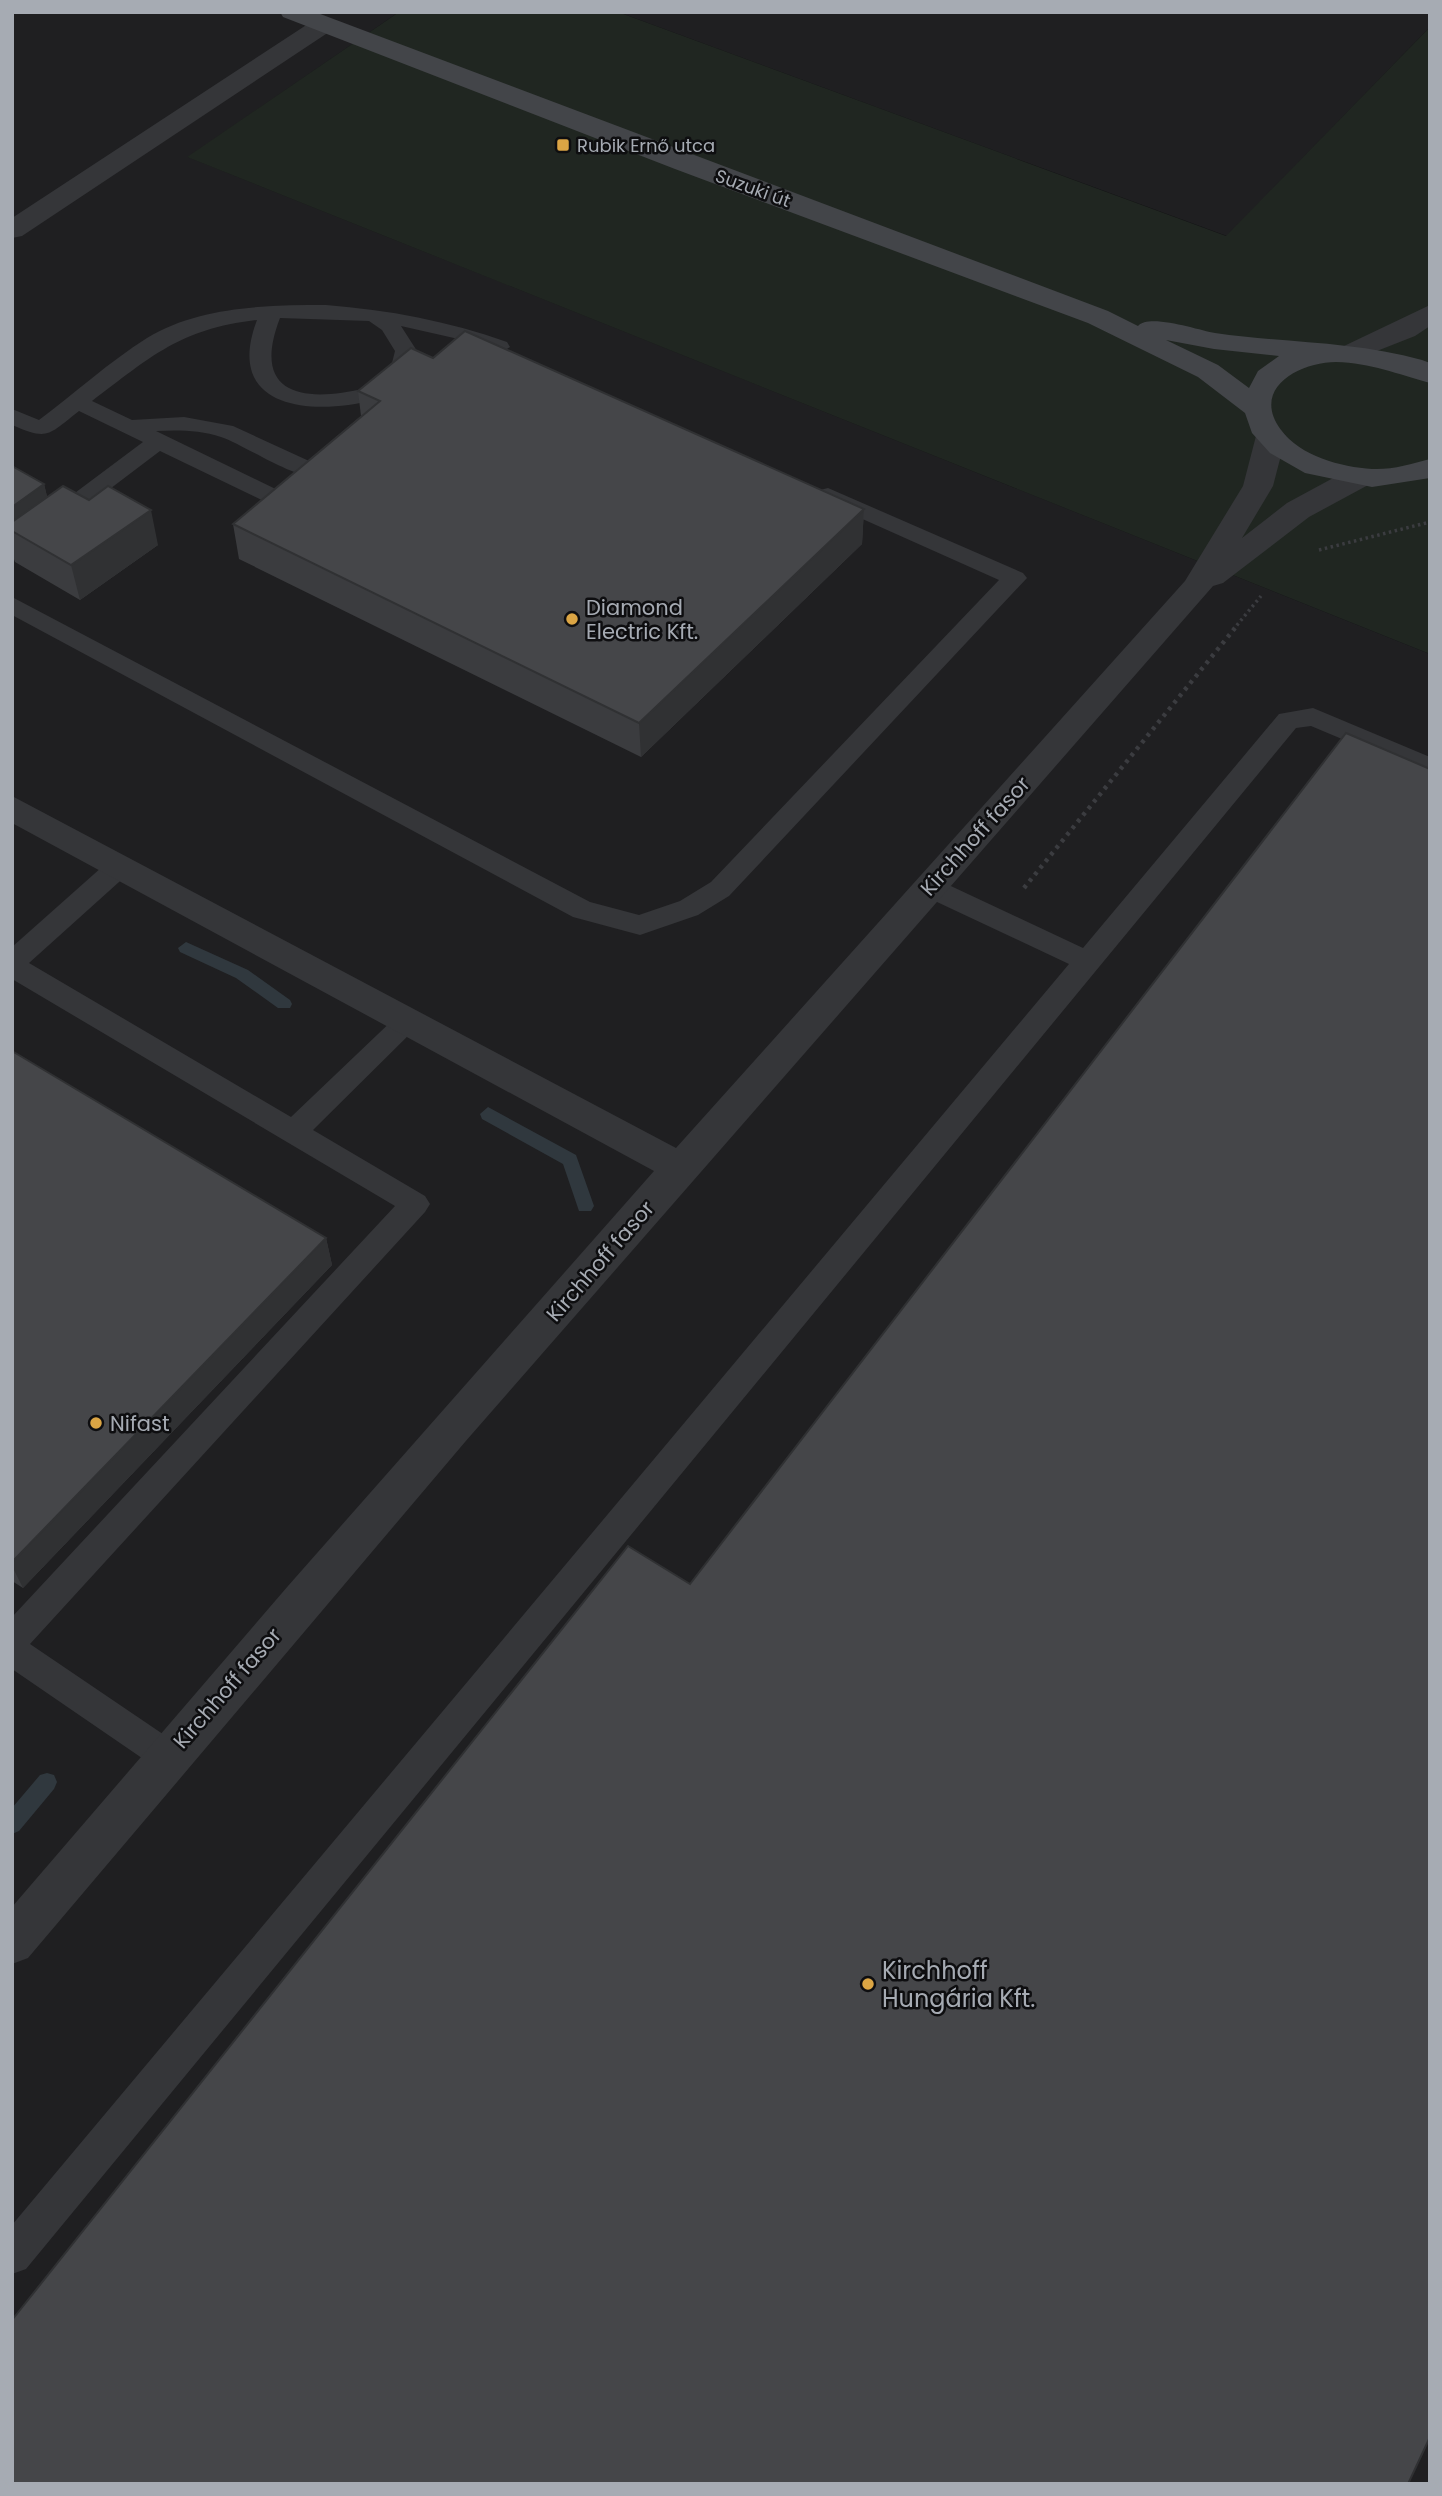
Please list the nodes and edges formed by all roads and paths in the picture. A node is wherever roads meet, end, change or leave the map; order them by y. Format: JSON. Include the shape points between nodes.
{"nodes":[{"id":1,"x":292,"y":12,"type":"edge"},
{"id":2,"x":323,"y":24,"type":"junction"},
{"id":3,"x":12,"y":230,"type":"edge"},
{"id":4,"x":271,"y":312,"type":"junction"},
{"id":5,"x":1430,"y":313,"type":"edge"},
{"id":6,"x":376,"y":316,"type":"junction"},
{"id":7,"x":1098,"y":317,"type":"junction"},
{"id":8,"x":1342,"y":353,"type":"junction"},
{"id":9,"x":520,"y":356,"type":"edge"},
{"id":10,"x":1430,"y":374,"type":"edge"},
{"id":11,"x":400,"y":375,"type":"edge"},
{"id":12,"x":366,"y":395,"type":"edge"},
{"id":13,"x":77,"y":402,"type":"junction"},
{"id":14,"x":12,"y":416,"type":"edge"},
{"id":15,"x":1265,"y":423,"type":"junction"},
{"id":16,"x":130,"y":427,"type":"junction"},
{"id":17,"x":159,"y":441,"type":"junction"},
{"id":18,"x":312,"y":471,"type":"edge"},
{"id":19,"x":1425,"y":472,"type":"edge"},
{"id":20,"x":1359,"y":477,"type":"junction"},
{"id":21,"x":812,"y":487,"type":"edge"},
{"id":22,"x":280,"y":500,"type":"edge"},
{"id":23,"x":1430,"y":522,"type":"edge"},
{"id":24,"x":12,"y":552,"type":"edge"},
{"id":25,"x":1310,"y":553,"type":"dead end"},
{"id":26,"x":1196,"y":588,"type":"junction"},
{"id":27,"x":1265,"y":591,"type":"dead end"},
{"id":28,"x":12,"y":605,"type":"edge"},
{"id":29,"x":1430,"y":767,"type":"edge"},
{"id":30,"x":12,"y":808,"type":"edge"},
{"id":31,"x":120,"y":866,"type":"junction"},
{"id":32,"x":929,"y":887,"type":"junction"},
{"id":33,"x":999,"y":919,"type":"junction"},
{"id":34,"x":1087,"y":961,"type":"junction"},
{"id":35,"x":12,"y":965,"type":"edge"},
{"id":36,"x":409,"y":1021,"type":"junction"},
{"id":37,"x":293,"y":1132,"type":"junction"},
{"id":38,"x":681,"y":1167,"type":"junction"},
{"id":39,"x":12,"y":1640,"type":"edge"},
{"id":40,"x":12,"y":1650,"type":"edge"},
{"id":41,"x":167,"y":1756,"type":"junction"},
{"id":42,"x":12,"y":1942,"type":"edge"},
{"id":43,"x":12,"y":2255,"type":"edge"}],
"edges":[{"from":1,"to":2,"type":"main road","name":"Suzuki út"},
{"from":2,"to":3,"type":"street"},
{"from":2,"to":7,"type":"main road","name":"Suzuki út"},
{"from":4,"to":6,"type":"lane"},
{"from":4,"to":12,"type":"lane","via":[[258,359],[272,385],[318,402]]},
{"from":4,"to":13,"type":"lane","via":[[227,316],[176,331]]},
{"from":5,"to":8,"type":"street","via":[[1405,330]]},
{"from":6,"to":9,"type":"lane","via":[[449,328]]},
{"from":6,"to":11,"type":"lane","via":[[403,345]]},
{"from":7,"to":8,"type":"main road","via":[[1213,341]]},
{"from":7,"to":15,"type":"main road","via":[[1209,371]]},
{"from":8,"to":10,"type":"main road","via":[[1397,359]]},
{"from":8,"to":15,"type":"main road","via":[[1297,360],[1274,374],[1261,390]]},
{"from":13,"to":14,"type":"lane","via":[[41,429]]},
{"from":13,"to":16,"type":"lane"},
{"from":15,"to":20,"type":"main road","via":[[1283,448],[1306,462]]},
{"from":15,"to":26,"type":"street","name":"Kirchhoff fasor","via":[[1258,486]]},
{"from":16,"to":17,"type":"lane"},
{"from":16,"to":18,"type":"lane","via":[[171,422],[221,428]]},
{"from":17,"to":22,"type":"lane"},
{"from":17,"to":24,"type":"lane"},
{"from":19,"to":20,"type":"main road"},
{"from":20,"to":26,"type":"street","name":"Kirchhoff fasor","via":[[1298,510]]},
{"from":21,"to":28,"type":"lane","via":[[1015,578],[720,889],[690,908],[640,925],[582,910]]},
{"from":23,"to":25,"type":"path"},
{"from":26,"to":32,"type":"street","name":"Kirchhoff fasor"},
{"from":27,"to":33,"type":"path"},
{"from":29,"to":34,"type":"lane","via":[[1313,717],[1288,720]]},
{"from":30,"to":31,"type":"street"},
{"from":31,"to":35,"type":"lane"},
{"from":31,"to":36,"type":"street"},
{"from":32,"to":33,"type":"lane"},
{"from":32,"to":38,"type":"street","name":"Kirchhoff fasor"},
{"from":33,"to":34,"type":"lane"},
{"from":34,"to":43,"type":"lane"},
{"from":35,"to":37,"type":"lane"},
{"from":36,"to":37,"type":"lane"},
{"from":36,"to":38,"type":"street"},
{"from":37,"to":39,"type":"lane","via":[[415,1204]]},
{"from":38,"to":41,"type":"street","name":"Kirchhoff fasor"},
{"from":40,"to":41,"type":"lane"},
{"from":41,"to":42,"type":"street","name":"Kirchhoff fasor"}]}
